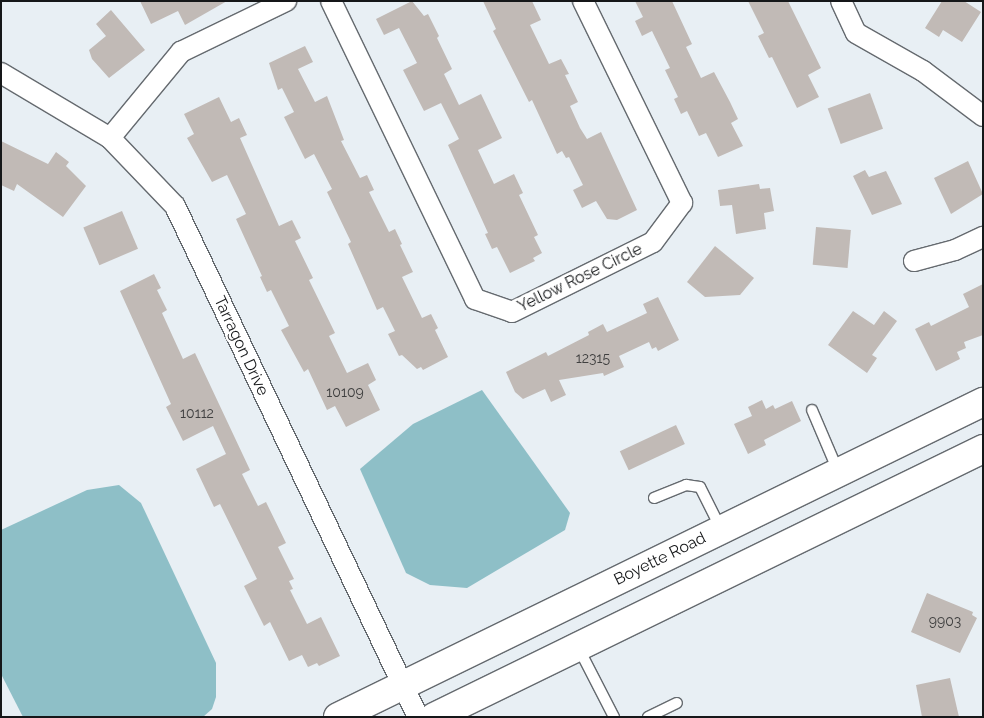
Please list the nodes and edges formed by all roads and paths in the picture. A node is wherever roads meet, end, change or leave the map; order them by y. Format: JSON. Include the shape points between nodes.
{"nodes":[{"id":1,"x":286,"y":1,"type":"edge"},
{"id":2,"x":331,"y":1,"type":"edge"},
{"id":3,"x":583,"y":1,"type":"edge"},
{"id":4,"x":840,"y":1,"type":"edge"},
{"id":5,"x":1,"y":74,"type":"edge"},
{"id":6,"x":983,"y":116,"type":"edge"},
{"id":7,"x":110,"y":138,"type":"junction"},
{"id":8,"x":983,"y":237,"type":"edge"},
{"id":9,"x":914,"y":261,"type":"dead end"},
{"id":10,"x":983,"y":402,"type":"edge"},
{"id":11,"x":812,"y":410,"type":"dead end"},
{"id":12,"x":983,"y":449,"type":"edge"},
{"id":13,"x":839,"y":472,"type":"junction"},
{"id":14,"x":654,"y":498,"type":"dead end"},
{"id":15,"x":722,"y":530,"type":"junction"},
{"id":16,"x":578,"y":647,"type":"junction"},
{"id":17,"x":403,"y":685,"type":"junction"},
{"id":18,"x":677,"y":703,"type":"dead end"},
{"id":19,"x":338,"y":717,"type":"edge"},
{"id":20,"x":418,"y":717,"type":"edge"},
{"id":21,"x":434,"y":717,"type":"edge"},
{"id":22,"x":614,"y":717,"type":"edge"},
{"id":23,"x":648,"y":717,"type":"edge"}],
"edges":[{"from":1,"to":7,"type":"street","via":[[181,52]]},
{"from":2,"to":3,"type":"street","name":"Yellow Rose Circle","via":[[475,299],[512,312],[653,242],[682,203]]},
{"from":4,"to":6,"type":"street","via":[[856,33],[923,71]]},
{"from":5,"to":7,"type":"street","name":"Tarragon Drive"},
{"from":7,"to":17,"type":"street","name":"Tarragon Drive","via":[[174,206]]},
{"from":8,"to":9,"type":"street","via":[[955,250]]},
{"from":10,"to":13,"type":"main road","name":"Boyette Road"},
{"from":11,"to":13,"type":"lane"},
{"from":12,"to":16,"type":"main road"},
{"from":13,"to":15,"type":"main road","name":"Boyette Road"},
{"from":14,"to":15,"type":"lane","via":[[686,485],[700,487]]},
{"from":15,"to":17,"type":"main road","name":"Boyette Road"},
{"from":16,"to":21,"type":"main road"},
{"from":16,"to":22,"type":"lane"},
{"from":17,"to":19,"type":"main road","name":"Boyette Road"},
{"from":17,"to":20,"type":"street","name":"Tarragon Drive"},
{"from":18,"to":23,"type":"lane"}]}
